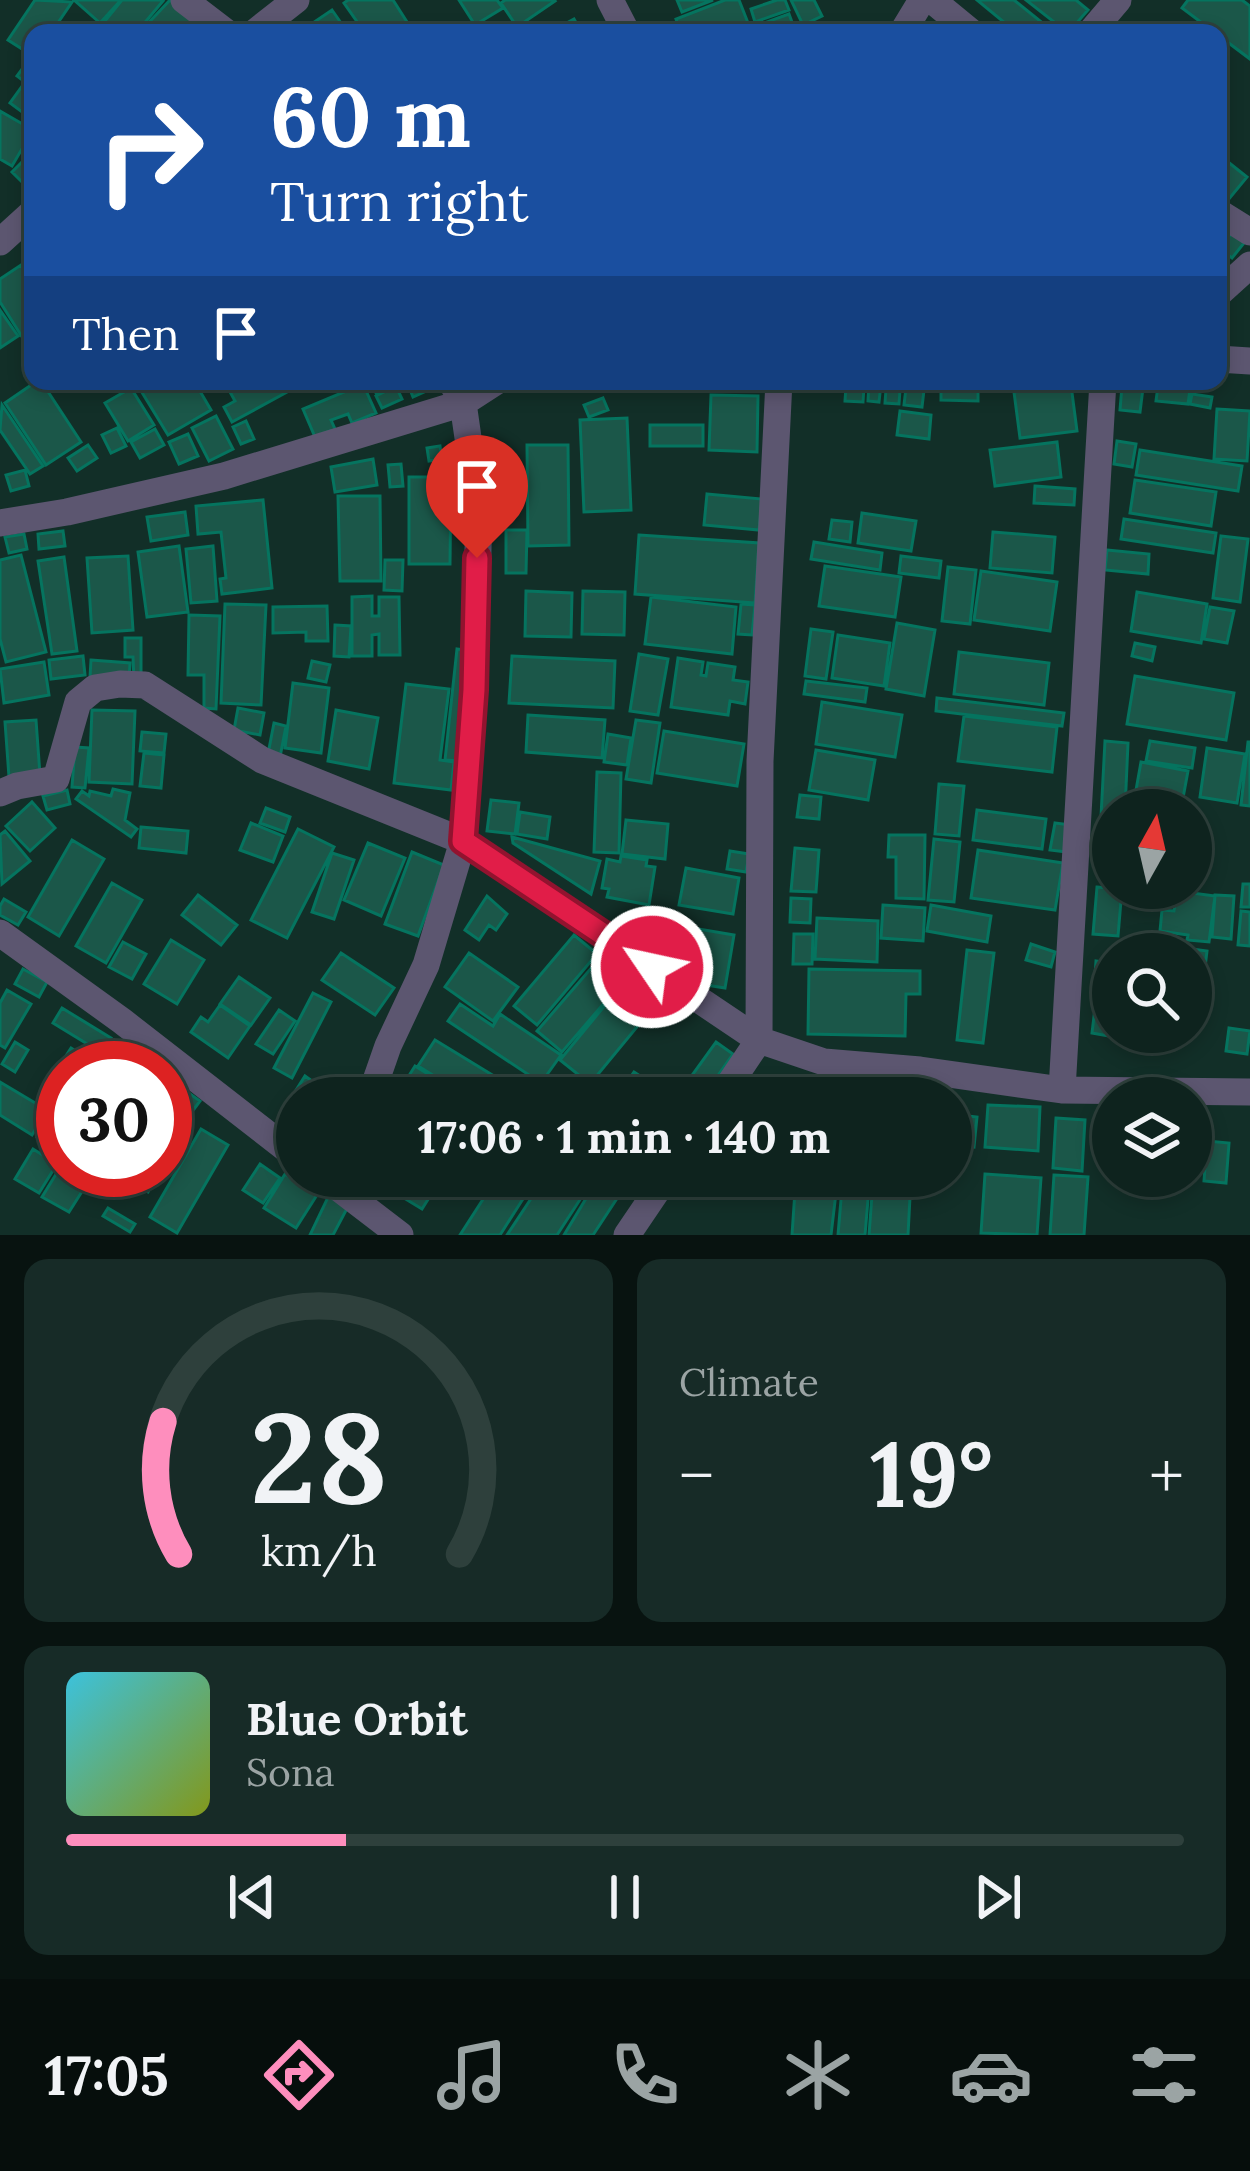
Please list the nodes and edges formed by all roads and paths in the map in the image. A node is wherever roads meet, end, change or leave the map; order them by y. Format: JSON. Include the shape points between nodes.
{"nodes":[{"id":1,"x":184,"y":0,"type":"edge"},
{"id":2,"x":296,"y":0,"type":"edge"},
{"id":3,"x":932,"y":0,"type":"edge"},
{"id":4,"x":1118,"y":0,"type":"edge"},
{"id":5,"x":215,"y":24,"type":"edge"},
{"id":6,"x":265,"y":24,"type":"edge"},
{"id":7,"x":961,"y":24,"type":"edge"},
{"id":8,"x":1098,"y":24,"type":"edge"},
{"id":9,"x":24,"y":220,"type":"edge"},
{"id":10,"x":0,"y":242,"type":"edge"},
{"id":11,"x":1250,"y":265,"type":"edge"},
{"id":12,"x":1227,"y":286,"type":"edge"},
{"id":13,"x":778,"y":390,"type":"edge"},
{"id":14,"x":1102,"y":390,"type":"edge"},
{"id":15,"x":457,"y":392,"type":"edge"},
{"id":16,"x":0,"y":523,"type":"edge"},
{"id":17,"x":0,"y":793,"type":"edge"},
{"id":18,"x":463,"y":841,"type":"junction"},
{"id":19,"x":0,"y":933,"type":"edge"},
{"id":20,"x":759,"y":1040,"type":"junction"},
{"id":21,"x":377,"y":1077,"type":"edge"},
{"id":22,"x":734,"y":1077,"type":"edge"},
{"id":23,"x":1063,"y":1090,"type":"junction"},
{"id":24,"x":1250,"y":1092,"type":"edge"},
{"id":25,"x":276,"y":1140,"type":"edge"},
{"id":26,"x":350,"y":1197,"type":"edge"},
{"id":27,"x":653,"y":1197,"type":"edge"},
{"id":28,"x":400,"y":1235,"type":"edge"},
{"id":29,"x":627,"y":1235,"type":"edge"}],
"edges":[{"from":1,"to":5,"type":"street"},
{"from":2,"to":6,"type":"street"},
{"from":3,"to":7,"type":"street"},
{"from":4,"to":8,"type":"street"},
{"from":9,"to":10,"type":"street"},
{"from":11,"to":12,"type":"street"},
{"from":13,"to":20,"type":"street","via":[[760,761]]},
{"from":14,"to":23,"type":"street"},
{"from":15,"to":16,"type":"street","via":[[224,476]]},
{"from":15,"to":18,"type":"street","via":[[479,514]]},
{"from":17,"to":18,"type":"street","via":[[56,778],[78,702],[94,688],[145,685],[262,760]]},
{"from":18,"to":20,"type":"street"},
{"from":18,"to":21,"type":"street","via":[[426,964]]},
{"from":19,"to":25,"type":"street"},
{"from":20,"to":22,"type":"street"},
{"from":20,"to":23,"type":"street","via":[[824,1062]]},
{"from":23,"to":24,"type":"street"},
{"from":26,"to":28,"type":"street"},
{"from":27,"to":29,"type":"street"}]}
